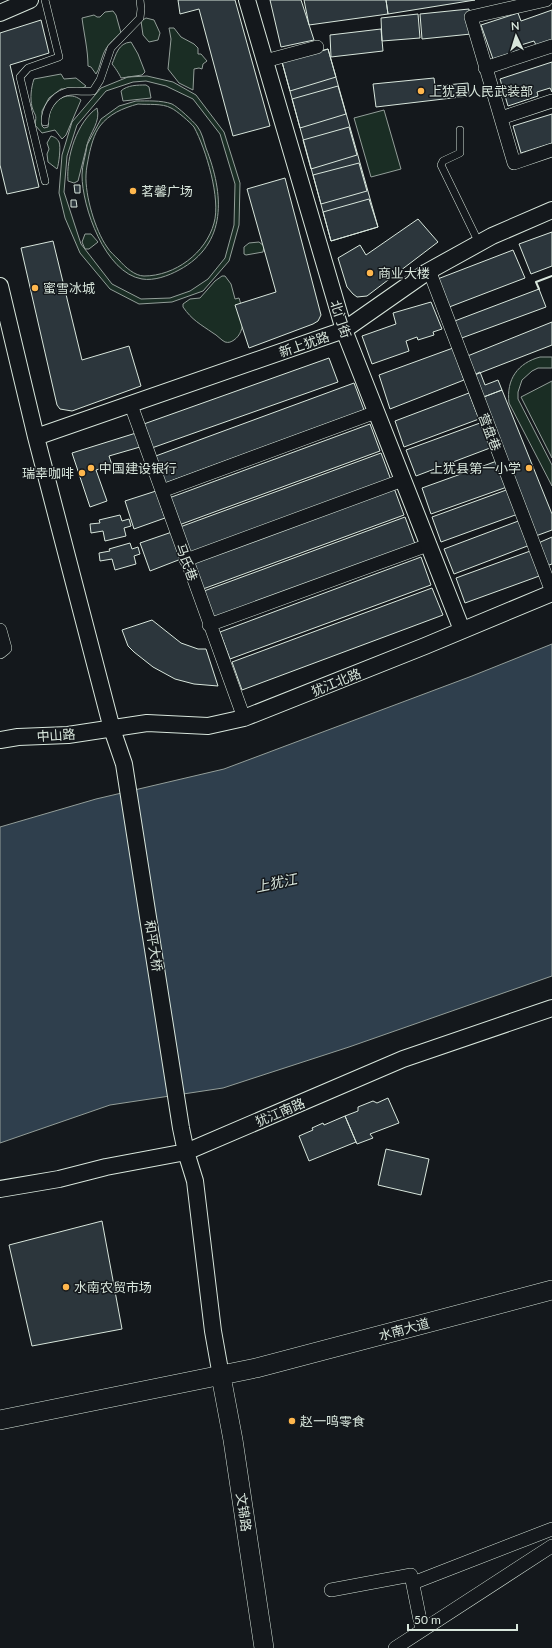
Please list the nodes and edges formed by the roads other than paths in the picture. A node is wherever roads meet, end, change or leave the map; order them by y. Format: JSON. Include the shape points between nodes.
{"nodes":[{"id":1,"x":30,"y":0,"type":"edge"},
{"id":2,"x":45,"y":0,"type":"edge"},
{"id":3,"x":140,"y":0,"type":"edge"},
{"id":4,"x":247,"y":0,"type":"edge"},
{"id":5,"x":546,"y":0,"type":"edge"},
{"id":6,"x":0,"y":13,"type":"edge"},
{"id":7,"x":552,"y":46,"type":"edge"},
{"id":8,"x":317,"y":47,"type":"dead end"},
{"id":9,"x":265,"y":61,"type":"junction"},
{"id":10,"x":485,"y":68,"type":"junction"},
{"id":11,"x":552,"y":101,"type":"edge"},
{"id":12,"x":501,"y":118,"type":"junction"},
{"id":13,"x":45,"y":122,"type":"dead end"},
{"id":14,"x":460,"y":130,"type":"dead end"},
{"id":15,"x":552,"y":150,"type":"edge"},
{"id":16,"x":45,"y":181,"type":"dead end"},
{"id":17,"x":552,"y":210,"type":"edge"},
{"id":18,"x":479,"y":243,"type":"junction"},
{"id":19,"x":429,"y":270,"type":"junction"},
{"id":20,"x":0,"y":286,"type":"edge"},
{"id":21,"x":344,"y":330,"type":"junction"},
{"id":22,"x":130,"y":405,"type":"junction"},
{"id":23,"x":376,"y":412,"type":"junction"},
{"id":24,"x":36,"y":437,"type":"junction"},
{"id":25,"x":403,"y":480,"type":"junction"},
{"id":26,"x":162,"y":491,"type":"junction"},
{"id":27,"x":428,"y":545,"type":"junction"},
{"id":28,"x":186,"y":560,"type":"junction"},
{"id":29,"x":552,"y":593,"type":"edge"},
{"id":30,"x":209,"y":625,"type":"junction"},
{"id":31,"x":0,"y":630,"type":"edge"},
{"id":32,"x":462,"y":630,"type":"junction"},
{"id":33,"x":0,"y":652,"type":"edge"},
{"id":34,"x":244,"y":718,"type":"junction"},
{"id":35,"x":112,"y":729,"type":"junction"},
{"id":36,"x":0,"y":740,"type":"edge"},
{"id":37,"x":552,"y":1008,"type":"edge"},
{"id":38,"x":186,"y":1152,"type":"junction"},
{"id":39,"x":0,"y":1189,"type":"edge"},
{"id":40,"x":552,"y":1290,"type":"edge"},
{"id":41,"x":221,"y":1376,"type":"junction"},
{"id":42,"x":0,"y":1420,"type":"edge"},
{"id":43,"x":552,"y":1529,"type":"edge"},
{"id":44,"x":552,"y":1546,"type":"edge"},
{"id":45,"x":413,"y":1583,"type":"junction"},
{"id":46,"x":331,"y":1590,"type":"dead end"},
{"id":47,"x":422,"y":1630,"type":"junction"},
{"id":48,"x":264,"y":1648,"type":"edge"},
{"id":49,"x":395,"y":1648,"type":"edge"}],
"edges":[{"from":1,"to":6,"type":"street"},
{"from":2,"to":16,"type":"lane","via":[[59,57],[28,68],[20,77]]},
{"from":3,"to":13,"type":"lane","via":[[140,18],[111,48],[100,80],[93,91],[66,92],[61,95],[52,102],[45,114]]},
{"from":4,"to":9,"type":"street","name":"北门街"},
{"from":5,"to":10,"type":"street","via":[[471,17]]},
{"from":7,"to":10,"type":"street"},
{"from":8,"to":9,"type":"street"},
{"from":9,"to":21,"type":"street","name":"北门街"},
{"from":10,"to":12,"type":"street"},
{"from":11,"to":12,"type":"street"},
{"from":12,"to":15,"type":"street","via":[[514,163]]},
{"from":14,"to":18,"type":"lane","via":[[460,152],[443,161],[441,165]]},
{"from":17,"to":18,"type":"street","name":"新上犹路"},
{"from":18,"to":19,"type":"street","name":"新上犹路"},
{"from":19,"to":21,"type":"street","name":"新上犹路"},
{"from":19,"to":29,"type":"street","name":"营盘巷"},
{"from":20,"to":24,"type":"street","name":"和平大桥"},
{"from":21,"to":22,"type":"street","name":"新上犹路"},
{"from":21,"to":23,"type":"street","name":"北门街"},
{"from":22,"to":24,"type":"street","name":"新上犹路"},
{"from":22,"to":26,"type":"street","name":"马氏巷"},
{"from":23,"to":25,"type":"street","name":"北门街"},
{"from":23,"to":26,"type":"street"},
{"from":24,"to":35,"type":"street","name":"和平大桥"},
{"from":25,"to":27,"type":"street","name":"北门街"},
{"from":25,"to":28,"type":"street"},
{"from":26,"to":28,"type":"street","name":"马氏巷"},
{"from":27,"to":30,"type":"street"},
{"from":27,"to":32,"type":"street","name":"北门街"},
{"from":28,"to":30,"type":"street","name":"马氏巷"},
{"from":29,"to":32,"type":"street","name":"犹江北路"},
{"from":30,"to":34,"type":"street","name":"马氏巷"},
{"from":31,"to":33,"type":"street","via":[[5,648]]},
{"from":32,"to":34,"type":"street","name":"犹江北路"},
{"from":34,"to":35,"type":"street","name":"犹江北路","via":[[208,726],[147,723]]},
{"from":35,"to":36,"type":"street","name":"中山路"},
{"from":35,"to":38,"type":"street","name":"和平大桥","via":[[124,764]]},
{"from":37,"to":38,"type":"street","name":"犹江南路","via":[[403,1059]]},
{"from":38,"to":39,"type":"street","name":"犹江南路"},
{"from":38,"to":41,"type":"street","name":"和平大桥","via":[[195,1181]]},
{"from":40,"to":41,"type":"main road","name":"水南大道"},
{"from":41,"to":42,"type":"main road","name":"水南大道"},
{"from":41,"to":48,"type":"main road","name":"文锦路"},
{"from":43,"to":45,"type":"street"},
{"from":44,"to":47,"type":"street"},
{"from":45,"to":46,"type":"street","via":[[411,1575]]},
{"from":45,"to":47,"type":"street"},
{"from":47,"to":49,"type":"street"}]}
